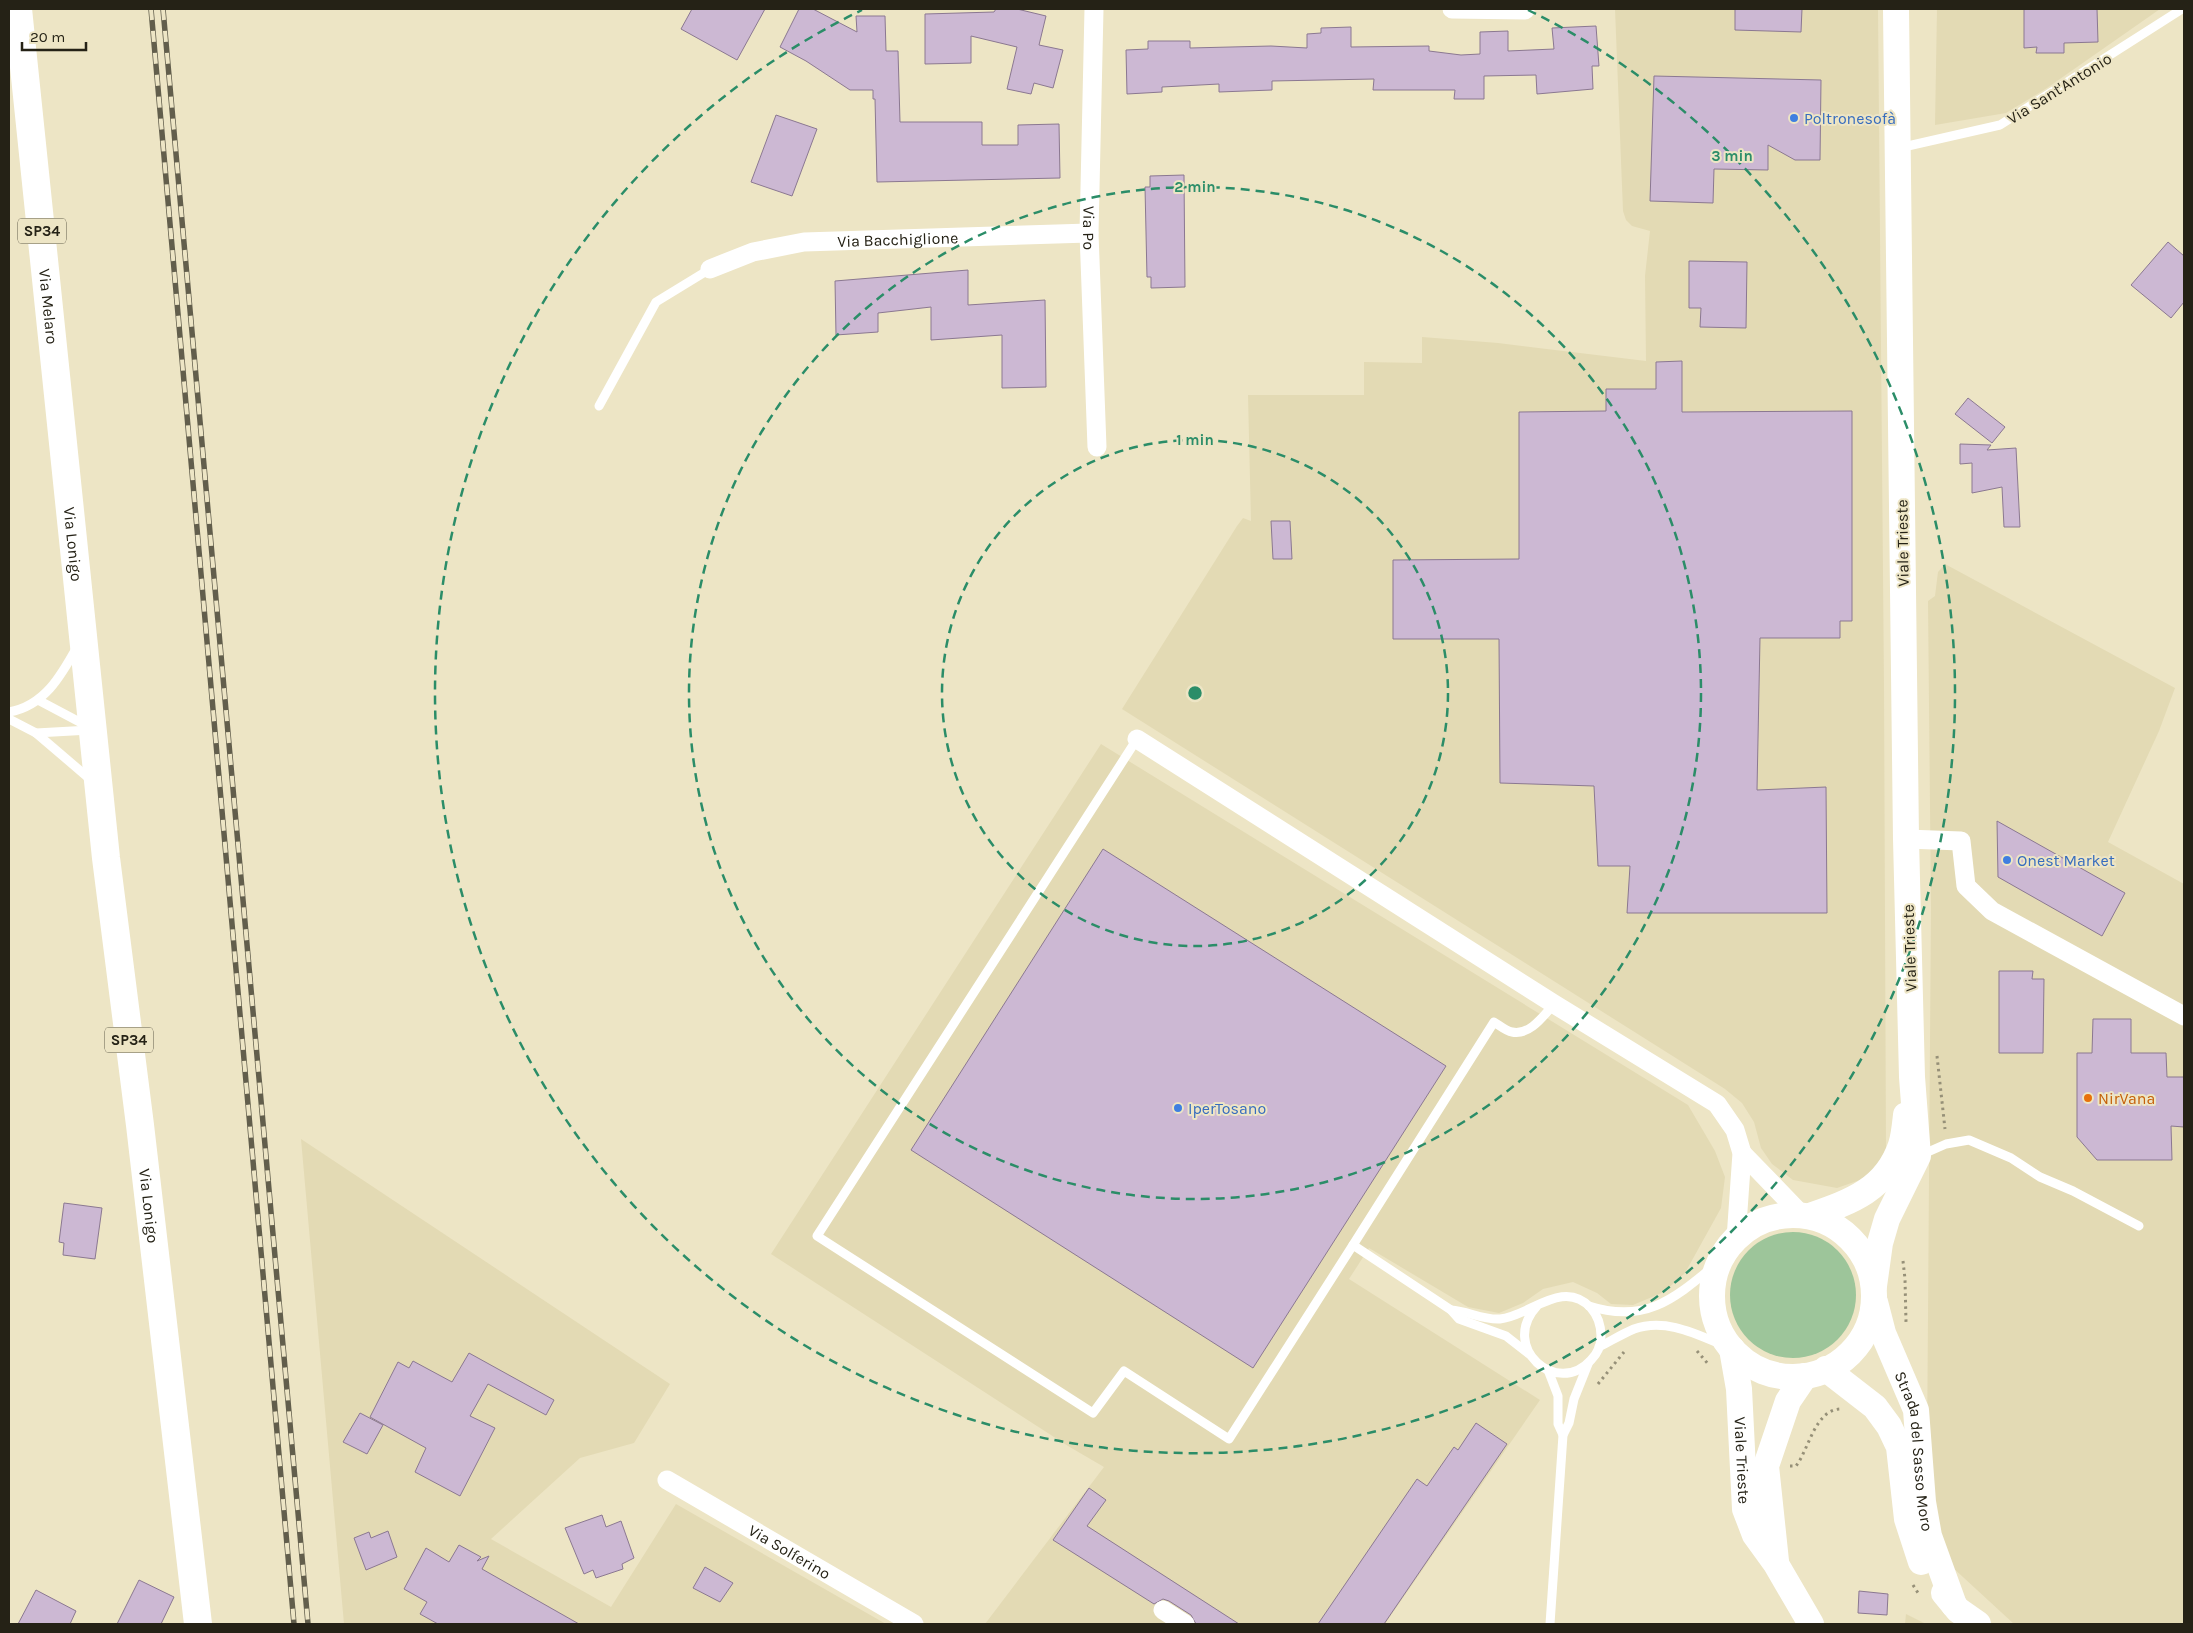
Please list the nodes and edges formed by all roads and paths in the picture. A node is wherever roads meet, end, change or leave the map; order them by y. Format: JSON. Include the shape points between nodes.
{"nodes":[{"id":1,"x":18,"y":9,"type":"edge"},
{"id":2,"x":1094,"y":9,"type":"edge"},
{"id":3,"x":1452,"y":9,"type":"edge"},
{"id":4,"x":1896,"y":9,"type":"edge"},
{"id":5,"x":2182,"y":9,"type":"edge"},
{"id":6,"x":1525,"y":10,"type":"edge"},
{"id":7,"x":1896,"y":148,"type":"junction"},
{"id":8,"x":1089,"y":233,"type":"junction"},
{"id":9,"x":710,"y":269,"type":"joint"},
{"id":10,"x":599,"y":406,"type":"dead end"},
{"id":11,"x":1097,"y":447,"type":"dead end"},
{"id":12,"x":65,"y":454,"type":"joint"},
{"id":13,"x":84,"y":634,"type":"junction"},
{"id":14,"x":38,"y":700,"type":"junction"},
{"id":15,"x":9,"y":712,"type":"edge"},
{"id":16,"x":9,"y":719,"type":"edge"},
{"id":17,"x":93,"y":729,"type":"junction"},
{"id":18,"x":36,"y":733,"type":"junction"},
{"id":19,"x":1137,"y":739,"type":"joint"},
{"id":20,"x":98,"y":786,"type":"junction"},
{"id":21,"x":1906,"y":839,"type":"junction"},
{"id":22,"x":1554,"y":1004,"type":"junction"},
{"id":23,"x":2184,"y":1016,"type":"edge"},
{"id":24,"x":1912,"y":1077,"type":"junction"},
{"id":25,"x":1742,"y":1153,"type":"junction"},
{"id":26,"x":1918,"y":1156,"type":"junction"},
{"id":27,"x":1805,"y":1215,"type":"junction"},
{"id":28,"x":2139,"y":1226,"type":"dead end"},
{"id":29,"x":1736,"y":1238,"type":"junction"},
{"id":30,"x":1353,"y":1245,"type":"junction"},
{"id":31,"x":1720,"y":1262,"type":"junction"},
{"id":32,"x":1874,"y":1293,"type":"junction"},
{"id":33,"x":1538,"y":1306,"type":"junction"},
{"id":34,"x":1589,"y":1306,"type":"junction"},
{"id":35,"x":1451,"y":1310,"type":"junction"},
{"id":36,"x":1599,"y":1347,"type":"junction"},
{"id":37,"x":1732,"y":1349,"type":"junction"},
{"id":38,"x":1529,"y":1354,"type":"junction"},
{"id":39,"x":1588,"y":1364,"type":"junction"},
{"id":40,"x":1548,"y":1370,"type":"junction"},
{"id":41,"x":1816,"y":1372,"type":"junction"},
{"id":42,"x":1563,"y":1434,"type":"junction"},
{"id":43,"x":667,"y":1480,"type":"dead end"},
{"id":44,"x":1776,"y":1564,"type":"junction"},
{"id":45,"x":1954,"y":1605,"type":"junction"},
{"id":46,"x":1162,"y":1610,"type":"dead end"},
{"id":47,"x":198,"y":1624,"type":"edge"},
{"id":48,"x":914,"y":1624,"type":"edge"},
{"id":49,"x":1185,"y":1624,"type":"edge"},
{"id":50,"x":1550,"y":1624,"type":"edge"},
{"id":51,"x":1812,"y":1624,"type":"edge"},
{"id":52,"x":1978,"y":1624,"type":"edge"}],
"edges":[{"from":1,"to":12,"type":"main road","name":"Via Melaro","number":"SP34"},
{"from":2,"to":8,"type":"street","name":"Via Po"},
{"from":3,"to":6,"type":"street"},
{"from":4,"to":7,"type":"main road","name":"Viale Trieste"},
{"from":5,"to":7,"type":"lane","name":"Via Sant'Antonio","via":[[2000,125]]},
{"from":7,"to":21,"type":"main road","name":"Viale Trieste"},
{"from":8,"to":9,"type":"street","name":"Via Bacchiglione","via":[[804,242],[753,252]]},
{"from":8,"to":11,"type":"street","name":"Via Po"},
{"from":9,"to":10,"type":"lane","via":[[656,302]]},
{"from":12,"to":13,"type":"main road","name":"Via Lonigo","number":"SP34"},
{"from":13,"to":14,"type":"lane","via":[[59,678]]},
{"from":13,"to":17,"type":"main road","name":"Via Lonigo","number":"SP34"},
{"from":14,"to":15,"type":"lane"},
{"from":14,"to":17,"type":"lane"},
{"from":16,"to":18,"type":"lane"},
{"from":17,"to":18,"type":"lane"},
{"from":17,"to":20,"type":"main road","name":"Via Lonigo","number":"SP34"},
{"from":18,"to":20,"type":"lane"},
{"from":19,"to":22,"type":"street"},
{"from":19,"to":30,"type":"lane","via":[[817,1236],[1093,1413],[1124,1371],[1229,1439]]},
{"from":20,"to":47,"type":"main road","name":"Via Lonigo","number":"SP34"},
{"from":21,"to":23,"type":"street","via":[[1961,841],[1966,886],[1992,910]]},
{"from":21,"to":24,"type":"main road","name":"Viale Trieste"},
{"from":22,"to":25,"type":"street","via":[[1718,1104],[1735,1130]]},
{"from":22,"to":30,"type":"lane","via":[[1538,1022],[1520,1032],[1513,1033],[1494,1022]]},
{"from":24,"to":26,"type":"main road","name":"Viale Trieste"},
{"from":24,"to":27,"type":"main road","name":"Viale Trieste","via":[[1901,1145],[1892,1165],[1878,1182],[1849,1202]]},
{"from":25,"to":27,"type":"street"},
{"from":25,"to":29,"type":"street"},
{"from":26,"to":28,"type":"lane","via":[[1946,1144],[1969,1140],[2011,1158],[2040,1177]]},
{"from":26,"to":32,"type":"main road","name":"Viale Trieste","via":[[1887,1219],[1880,1243]]},
{"from":27,"to":29,"type":"main road","name":"Viale Trieste","via":[[1764,1220]]},
{"from":27,"to":32,"type":"main road","name":"Viale Trieste","via":[[1846,1234],[1869,1266]]},
{"from":29,"to":31,"type":"main road","name":"Viale Trieste"},
{"from":30,"to":35,"type":"lane"},
{"from":31,"to":34,"type":"lane","via":[[1681,1292],[1652,1308],[1609,1313]]},
{"from":31,"to":37,"type":"main road","name":"Viale Trieste","via":[[1714,1277],[1712,1303],[1719,1328]]},
{"from":32,"to":41,"type":"main road","name":"Viale Trieste","via":[[1871,1317],[1855,1348],[1842,1360]]},
{"from":32,"to":45,"type":"main road","name":"Strada del Sasso Moro","via":[[1883,1333],[1916,1410],[1929,1536]]},
{"from":33,"to":34,"type":"lane","via":[[1545,1300],[1564,1296]]},
{"from":33,"to":35,"type":"lane","via":[[1501,1318]]},
{"from":33,"to":38,"type":"lane","via":[[1524,1328]]},
{"from":34,"to":36,"type":"lane","via":[[1599,1321]]},
{"from":35,"to":38,"type":"lane","via":[[1459,1319],[1506,1336]]},
{"from":36,"to":37,"type":"lane","via":[[1634,1329],[1658,1325],[1684,1330]]},
{"from":36,"to":39,"type":"lane"},
{"from":37,"to":41,"type":"main road","name":"Viale Trieste","via":[[1758,1368],[1789,1376]]},
{"from":37,"to":44,"type":"main road","name":"Viale Trieste","via":[[1739,1389],[1745,1509],[1755,1535]]},
{"from":38,"to":40,"type":"lane"},
{"from":39,"to":40,"type":"lane","via":[[1569,1373]]},
{"from":39,"to":42,"type":"lane"},
{"from":40,"to":42,"type":"lane","via":[[1558,1396],[1558,1424]]},
{"from":41,"to":44,"type":"main road","name":"Viale Trieste","via":[[1788,1401],[1766,1466]]},
{"from":41,"to":45,"type":"main road","name":"Strada del Sasso Moro","via":[[1875,1407],[1888,1426],[1899,1447],[1906,1519],[1913,1541],[1922,1564]]},
{"from":42,"to":50,"type":"lane"},
{"from":43,"to":48,"type":"street","name":"Via Solferino"},
{"from":44,"to":51,"type":"main road","name":"Viale Trieste"},
{"from":45,"to":52,"type":"main road","name":"Strada del Sasso Moro"},
{"from":46,"to":49,"type":"street"}]}
